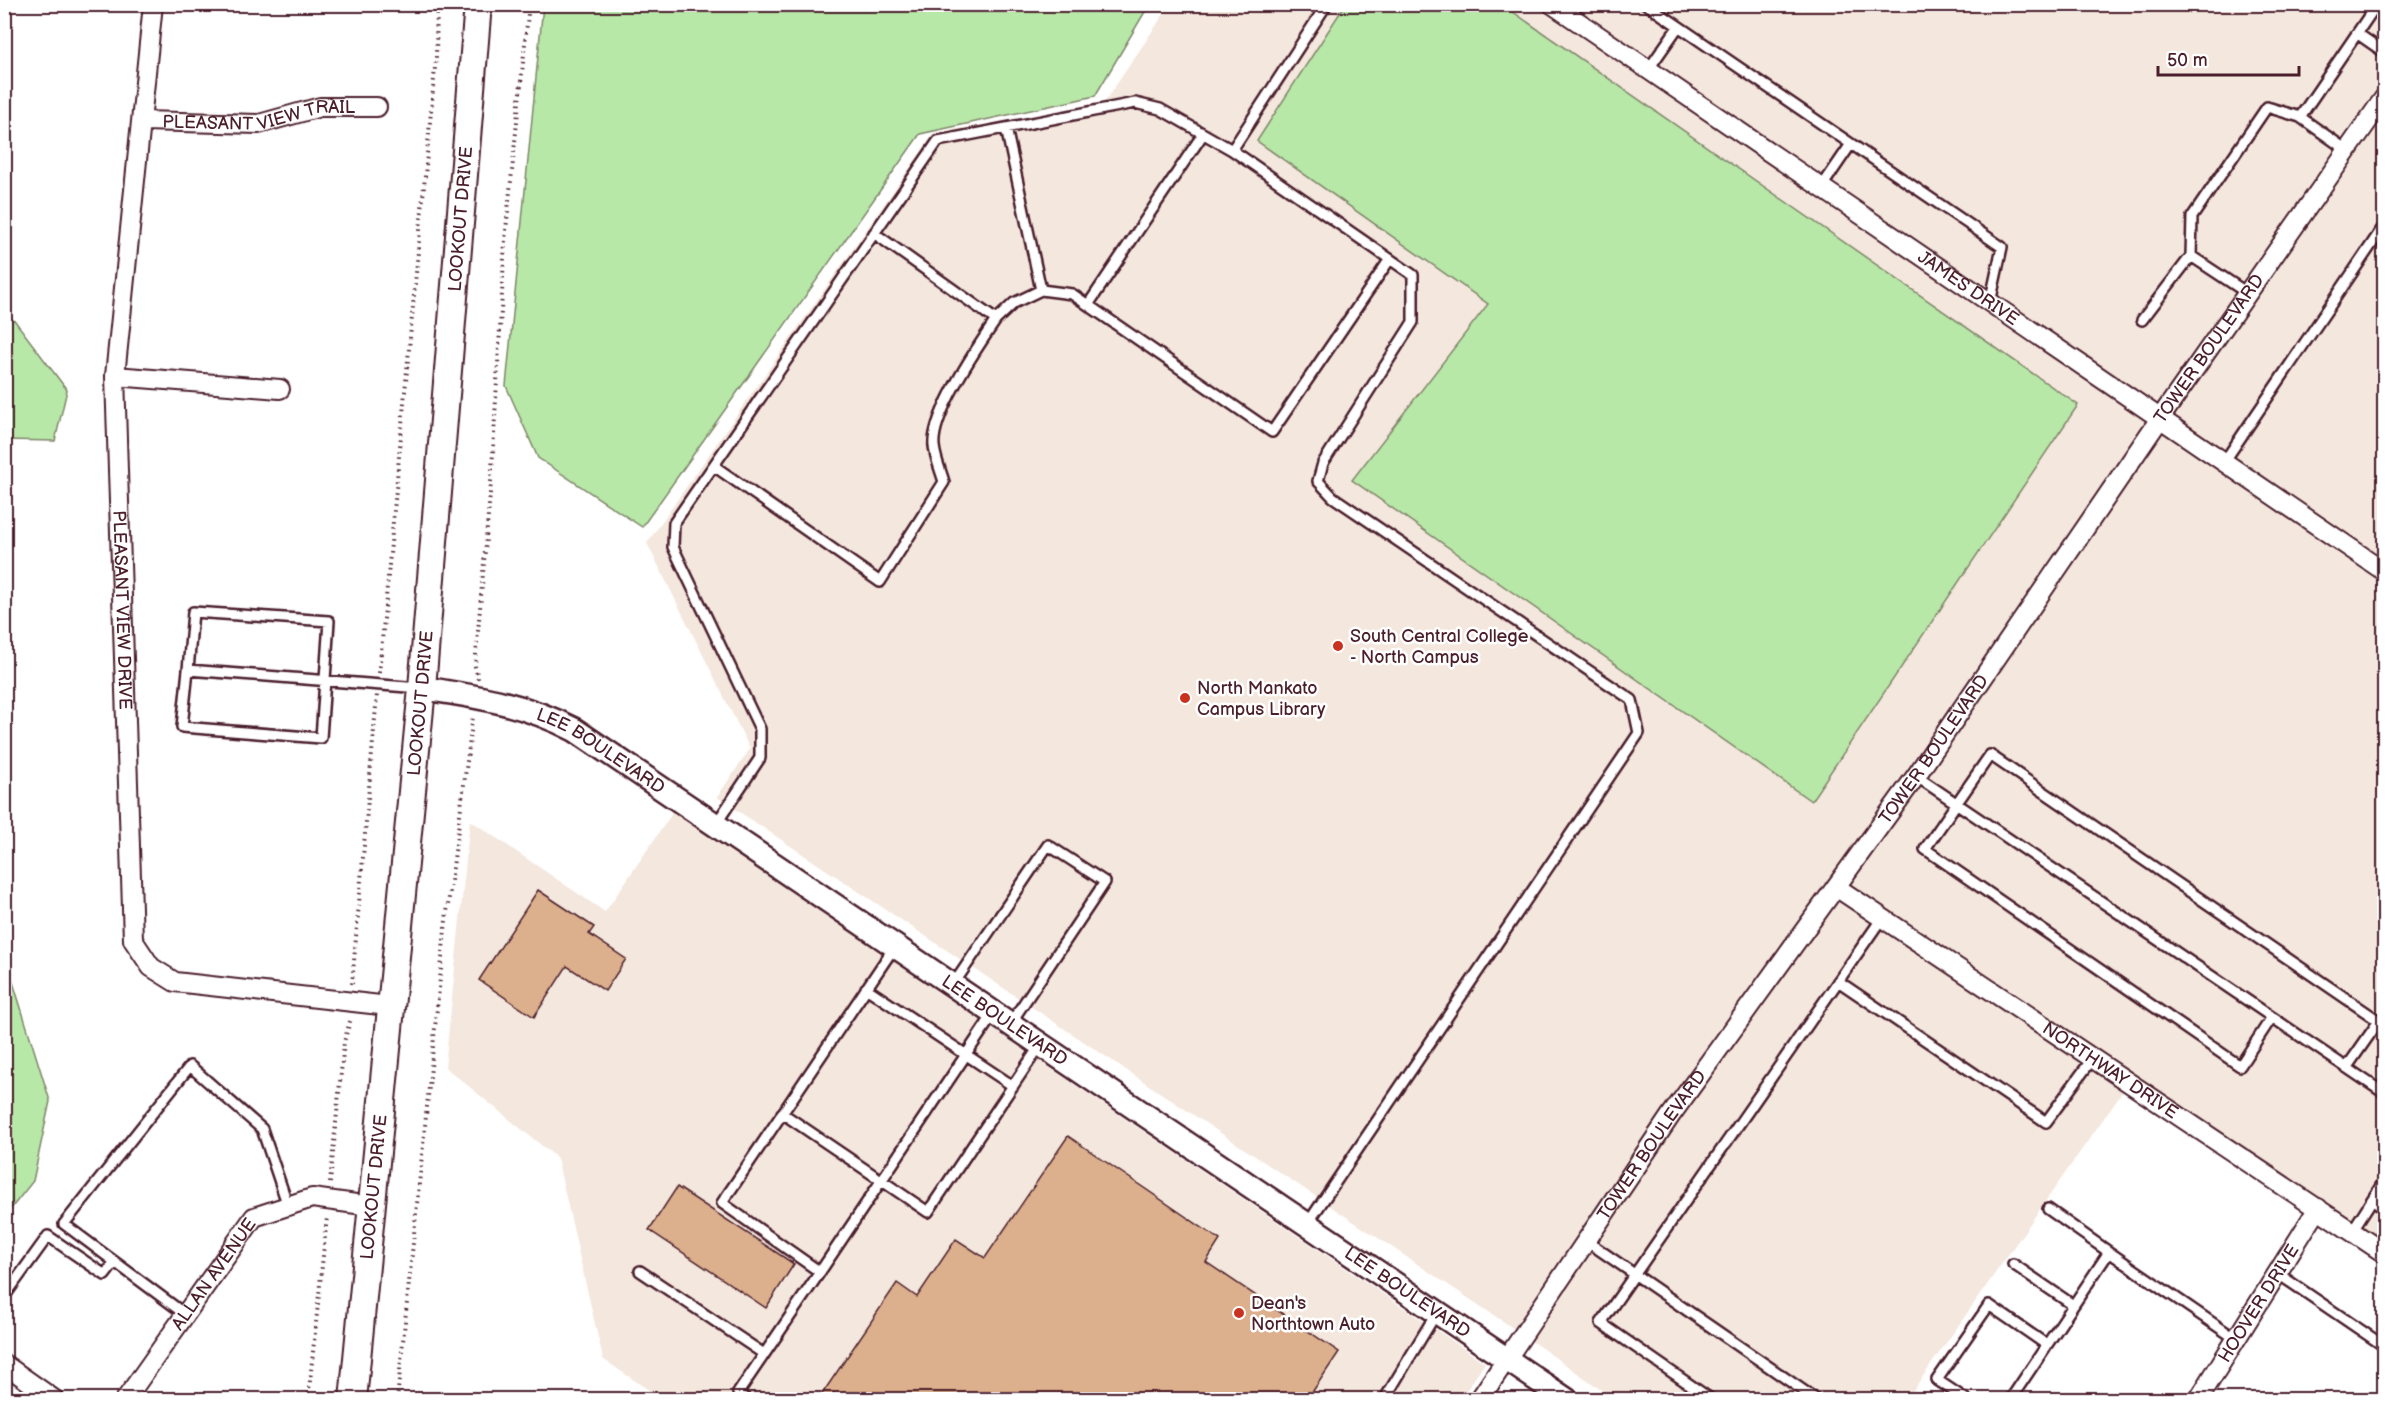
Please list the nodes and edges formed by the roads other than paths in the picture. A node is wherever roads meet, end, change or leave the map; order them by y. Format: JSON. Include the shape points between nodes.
{"nodes":[{"id":1,"x":153,"y":4,"type":"edge"},
{"id":2,"x":478,"y":4,"type":"edge"},
{"id":3,"x":1328,"y":4,"type":"edge"},
{"id":4,"x":1552,"y":4,"type":"edge"},
{"id":5,"x":1646,"y":4,"type":"edge"},
{"id":6,"x":2378,"y":4,"type":"edge"},
{"id":7,"x":1678,"y":27,"type":"junction"},
{"id":8,"x":2358,"y":34,"type":"junction"},
{"id":9,"x":2385,"y":52,"type":"edge"},
{"id":10,"x":1648,"y":70,"type":"junction"},
{"id":11,"x":2385,"y":98,"type":"edge"},
{"id":12,"x":377,"y":107,"type":"dead end"},
{"id":13,"x":2300,"y":117,"type":"junction"},
{"id":14,"x":142,"y":121,"type":"junction"},
{"id":15,"x":1006,"y":128,"type":"junction"},
{"id":16,"x":1203,"y":134,"type":"junction"},
{"id":17,"x":1851,"y":144,"type":"junction"},
{"id":18,"x":1232,"y":150,"type":"junction"},
{"id":19,"x":2348,"y":150,"type":"junction"},
{"id":20,"x":1821,"y":188,"type":"junction"},
{"id":21,"x":2385,"y":226,"type":"edge"},
{"id":22,"x":874,"y":233,"type":"junction"},
{"id":23,"x":2191,"y":256,"type":"junction"},
{"id":24,"x":1390,"y":259,"type":"junction"},
{"id":25,"x":1041,"y":290,"type":"junction"},
{"id":26,"x":2247,"y":293,"type":"junction"},
{"id":27,"x":1990,"y":303,"type":"junction"},
{"id":28,"x":1088,"y":305,"type":"junction"},
{"id":29,"x":996,"y":320,"type":"junction"},
{"id":30,"x":2142,"y":320,"type":"dead end"},
{"id":31,"x":116,"y":376,"type":"junction"},
{"id":32,"x":280,"y":389,"type":"dead end"},
{"id":33,"x":2161,"y":417,"type":"junction"},
{"id":34,"x":2224,"y":462,"type":"junction"},
{"id":35,"x":714,"y":466,"type":"junction"},
{"id":36,"x":2385,"y":571,"type":"edge"},
{"id":37,"x":189,"y":670,"type":"junction"},
{"id":38,"x":324,"y":680,"type":"junction"},
{"id":39,"x":422,"y":688,"type":"junction"},
{"id":40,"x":1916,"y":776,"type":"junction"},
{"id":41,"x":1956,"y":803,"type":"junction"},
{"id":42,"x":716,"y":824,"type":"junction"},
{"id":43,"x":1836,"y":887,"type":"junction"},
{"id":44,"x":1882,"y":918,"type":"junction"},
{"id":45,"x":895,"y":946,"type":"junction"},
{"id":46,"x":1838,"y":981,"type":"junction"},
{"id":47,"x":953,"y":985,"type":"junction"},
{"id":48,"x":866,"y":988,"type":"junction"},
{"id":49,"x":389,"y":1006,"type":"junction"},
{"id":50,"x":2272,"y":1017,"type":"junction"},
{"id":51,"x":1002,"y":1018,"type":"junction"},
{"id":52,"x":1041,"y":1044,"type":"junction"},
{"id":53,"x":967,"y":1054,"type":"junction"},
{"id":54,"x":2093,"y":1058,"type":"junction"},
{"id":55,"x":2347,"y":1067,"type":"junction"},
{"id":56,"x":1013,"y":1086,"type":"junction"},
{"id":57,"x":2385,"y":1093,"type":"edge"},
{"id":58,"x":782,"y":1113,"type":"junction"},
{"id":59,"x":882,"y":1180,"type":"junction"},
{"id":60,"x":2385,"y":1181,"type":"edge"},
{"id":61,"x":2372,"y":1200,"type":"junction"},
{"id":62,"x":288,"y":1206,"type":"junction"},
{"id":63,"x":370,"y":1206,"type":"junction"},
{"id":64,"x":2318,"y":1208,"type":"junction"},
{"id":65,"x":2048,"y":1209,"type":"dead end"},
{"id":66,"x":2385,"y":1209,"type":"edge"},
{"id":67,"x":1307,"y":1224,"type":"junction"},
{"id":68,"x":2352,"y":1231,"type":"junction"},
{"id":69,"x":1585,"y":1240,"type":"junction"},
{"id":70,"x":2109,"y":1252,"type":"junction"},
{"id":71,"x":2385,"y":1253,"type":"edge"},
{"id":72,"x":115,"y":1262,"type":"junction"},
{"id":73,"x":2013,"y":1264,"type":"dead end"},
{"id":74,"x":640,"y":1271,"type":"dead end"},
{"id":75,"x":820,"y":1272,"type":"junction"},
{"id":76,"x":2277,"y":1273,"type":"junction"},
{"id":77,"x":1635,"y":1274,"type":"junction"},
{"id":78,"x":4,"y":1297,"type":"edge"},
{"id":79,"x":2073,"y":1305,"type":"junction"},
{"id":80,"x":1437,"y":1312,"type":"junction"},
{"id":81,"x":186,"y":1315,"type":"junction"},
{"id":82,"x":2236,"y":1339,"type":"junction"},
{"id":83,"x":2047,"y":1345,"type":"junction"},
{"id":84,"x":2385,"y":1346,"type":"edge"},
{"id":85,"x":764,"y":1354,"type":"junction"},
{"id":86,"x":1505,"y":1357,"type":"junction"},
{"id":87,"x":4,"y":1364,"type":"edge"},
{"id":88,"x":55,"y":1400,"type":"edge"},
{"id":89,"x":125,"y":1400,"type":"edge"},
{"id":90,"x":352,"y":1400,"type":"edge"},
{"id":91,"x":747,"y":1400,"type":"edge"},
{"id":92,"x":1384,"y":1400,"type":"edge"},
{"id":93,"x":1479,"y":1400,"type":"edge"},
{"id":94,"x":1567,"y":1400,"type":"edge"},
{"id":95,"x":1712,"y":1400,"type":"edge"},
{"id":96,"x":1817,"y":1400,"type":"edge"},
{"id":97,"x":1967,"y":1400,"type":"edge"},
{"id":98,"x":2010,"y":1400,"type":"edge"},
{"id":99,"x":2198,"y":1400,"type":"edge"}],
"edges":[{"from":1,"to":14,"type":"street","name":"PLEASANT VIEW DRIVE"},
{"from":2,"to":39,"type":"main road","name":"LOOKOUT DRIVE"},
{"from":3,"to":18,"type":"lane"},
{"from":4,"to":10,"type":"street","name":"JAMES DRIVE"},
{"from":5,"to":7,"type":"lane"},
{"from":6,"to":8,"type":"lane"},
{"from":7,"to":10,"type":"lane"},
{"from":7,"to":17,"type":"lane"},
{"from":8,"to":9,"type":"lane"},
{"from":8,"to":13,"type":"lane"},
{"from":10,"to":20,"type":"street","name":"JAMES DRIVE"},
{"from":11,"to":19,"type":"street","name":"TOWER BOULEVARD"},
{"from":12,"to":14,"type":"street","name":"PLEASANT VIEW TRAIL","via":[[320,107],[259,124]]},
{"from":13,"to":19,"type":"lane"},
{"from":13,"to":23,"type":"lane","via":[[2267,107],[2192,217]]},
{"from":14,"to":31,"type":"street","name":"PLEASANT VIEW DRIVE"},
{"from":15,"to":16,"type":"lane","via":[[1135,103],[1160,109]]},
{"from":15,"to":22,"type":"lane","via":[[938,141]]},
{"from":15,"to":25,"type":"lane"},
{"from":16,"to":18,"type":"lane"},
{"from":16,"to":28,"type":"lane"},
{"from":17,"to":20,"type":"lane"},
{"from":17,"to":27,"type":"lane","via":[[2002,247]]},
{"from":18,"to":24,"type":"lane"},
{"from":19,"to":26,"type":"street","name":"TOWER BOULEVARD"},
{"from":20,"to":27,"type":"street","name":"JAMES DRIVE"},
{"from":21,"to":34,"type":"lane"},
{"from":22,"to":29,"type":"lane"},
{"from":22,"to":35,"type":"lane"},
{"from":23,"to":26,"type":"lane"},
{"from":23,"to":30,"type":"lane"},
{"from":24,"to":28,"type":"lane","via":[[1272,432]]},
{"from":24,"to":67,"type":"lane","via":[[1413,275],[1413,322],[1323,463],[1318,481],[1333,496],[1632,700],[1639,733]]},
{"from":25,"to":28,"type":"lane","via":[[1072,294]]},
{"from":25,"to":29,"type":"lane","via":[[1014,303]]},
{"from":26,"to":33,"type":"street","name":"TOWER BOULEVARD"},
{"from":27,"to":33,"type":"street","name":"JAMES DRIVE"},
{"from":29,"to":35,"type":"lane","via":[[961,371],[941,417],[933,444],[944,482],[879,582]]},
{"from":31,"to":32,"type":"street"},
{"from":31,"to":49,"type":"street","name":"PLEASANT VIEW DRIVE","via":[[133,940],[151,967],[175,982]]},
{"from":33,"to":34,"type":"street","name":"JAMES DRIVE"},
{"from":33,"to":40,"type":"street","name":"TOWER BOULEVARD"},
{"from":34,"to":36,"type":"street","name":"JAMES DRIVE"},
{"from":35,"to":42,"type":"lane","via":[[674,523],[674,547],[760,729],[760,758]]},
{"from":37,"to":38,"type":"lane"},
{"from":37,"to":38,"type":"lane","via":[[193,612],[329,621]]},
{"from":37,"to":38,"type":"lane","via":[[182,727],[321,738]]},
{"from":38,"to":39,"type":"lane"},
{"from":39,"to":42,"type":"street","name":"LEE BOULEVARD","via":[[488,698],[542,713],[575,730]]},
{"from":39,"to":49,"type":"main road","name":"LOOKOUT DRIVE"},
{"from":40,"to":41,"type":"lane"},
{"from":40,"to":43,"type":"street","name":"TOWER BOULEVARD"},
{"from":41,"to":50,"type":"lane"},
{"from":41,"to":50,"type":"lane","via":[[1925,849],[2240,1066]]},
{"from":41,"to":55,"type":"lane","via":[[1990,755],[2379,1021]]},
{"from":42,"to":45,"type":"street","name":"LEE BOULEVARD"},
{"from":43,"to":44,"type":"street","name":"NORTHWAY DRIVE"},
{"from":43,"to":69,"type":"street","name":"TOWER BOULEVARD"},
{"from":44,"to":46,"type":"lane"},
{"from":44,"to":54,"type":"street","name":"NORTHWAY DRIVE"},
{"from":45,"to":47,"type":"street","name":"LEE BOULEVARD"},
{"from":45,"to":48,"type":"lane"},
{"from":46,"to":54,"type":"lane","via":[[2046,1122]]},
{"from":46,"to":77,"type":"lane"},
{"from":47,"to":51,"type":"street","name":"LEE BOULEVARD"},
{"from":47,"to":51,"type":"lane","via":[[1048,845],[1105,882]]},
{"from":48,"to":53,"type":"lane"},
{"from":48,"to":58,"type":"lane"},
{"from":49,"to":63,"type":"main road","name":"LOOKOUT DRIVE"},
{"from":50,"to":55,"type":"lane"},
{"from":51,"to":52,"type":"street","name":"LEE BOULEVARD"},
{"from":51,"to":53,"type":"lane"},
{"from":52,"to":56,"type":"lane"},
{"from":52,"to":67,"type":"street","name":"LEE BOULEVARD"},
{"from":53,"to":56,"type":"lane"},
{"from":53,"to":59,"type":"lane"},
{"from":54,"to":64,"type":"street","name":"NORTHWAY DRIVE"},
{"from":55,"to":57,"type":"lane"},
{"from":56,"to":59,"type":"lane","via":[[928,1212]]},
{"from":58,"to":59,"type":"lane"},
{"from":58,"to":75,"type":"lane","via":[[722,1203]]},
{"from":59,"to":75,"type":"lane"},
{"from":60,"to":61,"type":"lane"},
{"from":61,"to":66,"type":"lane"},
{"from":61,"to":68,"type":"lane"},
{"from":62,"to":63,"type":"street","name":"ALLAN AVENUE","via":[[312,1198]]},
{"from":62,"to":72,"type":"lane","via":[[262,1129],[190,1066],[64,1224]]},
{"from":62,"to":81,"type":"street","name":"ALLAN AVENUE","via":[[254,1218]]},
{"from":63,"to":90,"type":"main road","name":"LOOKOUT DRIVE"},
{"from":64,"to":68,"type":"street","name":"NORTHWAY DRIVE"},
{"from":64,"to":76,"type":"street","name":"HOOVER DRIVE"},
{"from":65,"to":70,"type":"lane"},
{"from":67,"to":80,"type":"street","name":"LEE BOULEVARD"},
{"from":68,"to":71,"type":"street","name":"NORTHWAY DRIVE"},
{"from":69,"to":77,"type":"lane"},
{"from":69,"to":86,"type":"street","name":"TOWER BOULEVARD"},
{"from":70,"to":79,"type":"lane"},
{"from":70,"to":82,"type":"lane"},
{"from":72,"to":78,"type":"lane","via":[[105,1275],[48,1236]]},
{"from":72,"to":81,"type":"lane"},
{"from":73,"to":79,"type":"lane"},
{"from":74,"to":85,"type":"lane"},
{"from":75,"to":85,"type":"lane"},
{"from":76,"to":82,"type":"street","name":"HOOVER DRIVE"},
{"from":76,"to":84,"type":"lane"},
{"from":77,"to":95,"type":"lane","via":[[1601,1323]]},
{"from":77,"to":96,"type":"lane"},
{"from":79,"to":83,"type":"lane"},
{"from":80,"to":86,"type":"street","name":"LEE BOULEVARD"},
{"from":80,"to":92,"type":"lane"},
{"from":81,"to":89,"type":"street","name":"ALLAN AVENUE"},
{"from":82,"to":99,"type":"street","name":"HOOVER DRIVE"},
{"from":83,"to":97,"type":"lane","via":[[1989,1305],[1937,1380]]},
{"from":83,"to":98,"type":"lane"},
{"from":85,"to":91,"type":"lane","via":[[738,1393]]},
{"from":86,"to":93,"type":"street","name":"TOWER BOULEVARD"},
{"from":86,"to":94,"type":"street","name":"LEE BOULEVARD"},
{"from":87,"to":88,"type":"street"}]}
